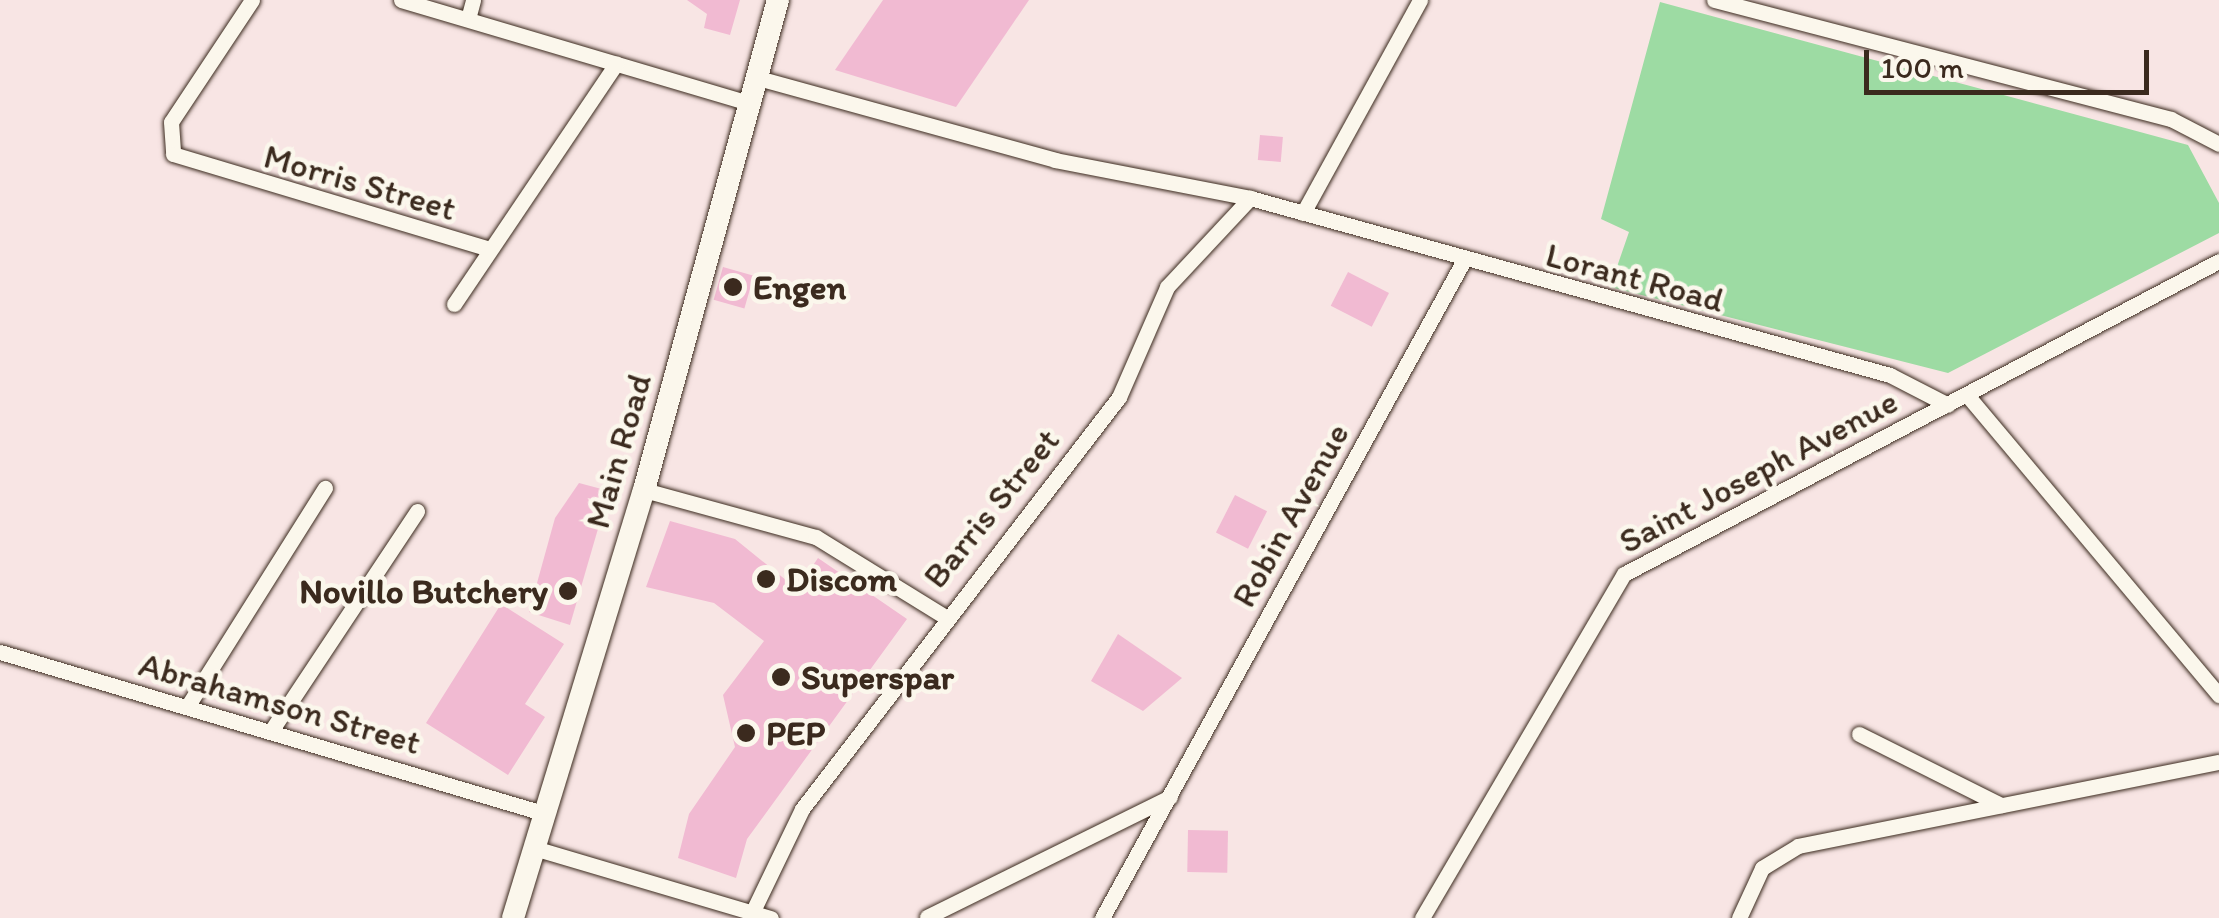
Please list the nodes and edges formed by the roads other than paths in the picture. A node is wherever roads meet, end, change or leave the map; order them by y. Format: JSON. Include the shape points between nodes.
{"nodes":[{"id":1,"x":252,"y":0,"type":"edge"},
{"id":2,"x":401,"y":0,"type":"edge"},
{"id":3,"x":473,"y":0,"type":"edge"},
{"id":4,"x":778,"y":0,"type":"edge"},
{"id":5,"x":1420,"y":0,"type":"edge"},
{"id":6,"x":1714,"y":0,"type":"edge"},
{"id":7,"x":468,"y":20,"type":"junction"},
{"id":8,"x":616,"y":64,"type":"junction"},
{"id":9,"x":758,"y":78,"type":"junction"},
{"id":10,"x":751,"y":104,"type":"junction"},
{"id":11,"x":2219,"y":144,"type":"edge"},
{"id":12,"x":1250,"y":198,"type":"junction"},
{"id":13,"x":1304,"y":213,"type":"junction"},
{"id":14,"x":488,"y":249,"type":"junction"},
{"id":15,"x":2219,"y":261,"type":"edge"},
{"id":16,"x":1463,"y":262,"type":"junction"},
{"id":17,"x":454,"y":304,"type":"dead end"},
{"id":18,"x":1967,"y":395,"type":"junction"},
{"id":19,"x":1948,"y":405,"type":"junction"},
{"id":20,"x":325,"y":488,"type":"dead end"},
{"id":21,"x":644,"y":490,"type":"junction"},
{"id":22,"x":417,"y":510,"type":"dead end"},
{"id":23,"x":944,"y":616,"type":"junction"},
{"id":24,"x":0,"y":652,"type":"edge"},
{"id":25,"x":2219,"y":696,"type":"edge"},
{"id":26,"x":187,"y":707,"type":"junction"},
{"id":27,"x":271,"y":732,"type":"junction"},
{"id":28,"x":1859,"y":734,"type":"dead end"},
{"id":29,"x":2219,"y":762,"type":"edge"},
{"id":30,"x":1170,"y":797,"type":"junction"},
{"id":31,"x":2001,"y":805,"type":"junction"},
{"id":32,"x":544,"y":814,"type":"junction"},
{"id":33,"x":534,"y":848,"type":"junction"},
{"id":34,"x":752,"y":913,"type":"junction"},
{"id":35,"x":927,"y":916,"type":"edge"},
{"id":36,"x":513,"y":918,"type":"edge"},
{"id":37,"x":771,"y":918,"type":"edge"},
{"id":38,"x":1102,"y":918,"type":"edge"},
{"id":39,"x":1422,"y":918,"type":"edge"},
{"id":40,"x":1738,"y":918,"type":"edge"}],
"edges":[{"from":1,"to":14,"type":"street","name":"Morris Street","via":[[171,122],[173,154]]},
{"from":2,"to":7,"type":"street"},
{"from":3,"to":7,"type":"street"},
{"from":4,"to":9,"type":"street","name":"Main Road"},
{"from":5,"to":13,"type":"street"},
{"from":6,"to":11,"type":"street","via":[[2171,119]]},
{"from":7,"to":8,"type":"street"},
{"from":8,"to":10,"type":"street"},
{"from":8,"to":14,"type":"street","name":"Morris Street"},
{"from":9,"to":10,"type":"street","name":"Main Road"},
{"from":9,"to":12,"type":"street","name":"Lorant Road","via":[[1055,160]]},
{"from":10,"to":21,"type":"street","name":"Main Road"},
{"from":12,"to":13,"type":"street","name":"Lorant Road"},
{"from":12,"to":23,"type":"street","name":"Barris Street","via":[[1167,287],[1127,385]]},
{"from":13,"to":16,"type":"street","name":"Lorant Road"},
{"from":14,"to":17,"type":"street"},
{"from":15,"to":18,"type":"street","name":"Saint Joseph Avenue"},
{"from":16,"to":19,"type":"street","name":"Lorant Road","via":[[1890,375]]},
{"from":16,"to":30,"type":"street","name":"Robin Avenue"},
{"from":18,"to":19,"type":"street","name":"Saint Joseph Avenue"},
{"from":18,"to":25,"type":"street"},
{"from":19,"to":39,"type":"street","name":"Saint Joseph Avenue","via":[[1624,574]]},
{"from":20,"to":26,"type":"street"},
{"from":21,"to":23,"type":"street","via":[[816,538]]},
{"from":21,"to":32,"type":"street","name":"Main Road"},
{"from":22,"to":27,"type":"street"},
{"from":23,"to":34,"type":"street","name":"Barris Street","via":[[802,808]]},
{"from":24,"to":26,"type":"street","name":"Abrahamson Street"},
{"from":26,"to":27,"type":"street","name":"Abrahamson Street"},
{"from":27,"to":32,"type":"street","name":"Abrahamson Street"},
{"from":28,"to":31,"type":"street"},
{"from":29,"to":31,"type":"street"},
{"from":30,"to":35,"type":"street"},
{"from":30,"to":38,"type":"street","name":"Robin Avenue"},
{"from":31,"to":40,"type":"street","via":[[1779,853]]},
{"from":32,"to":33,"type":"street","name":"Main Road"},
{"from":33,"to":34,"type":"street"},
{"from":33,"to":36,"type":"street","name":"Main Road"},
{"from":34,"to":37,"type":"street"}]}
